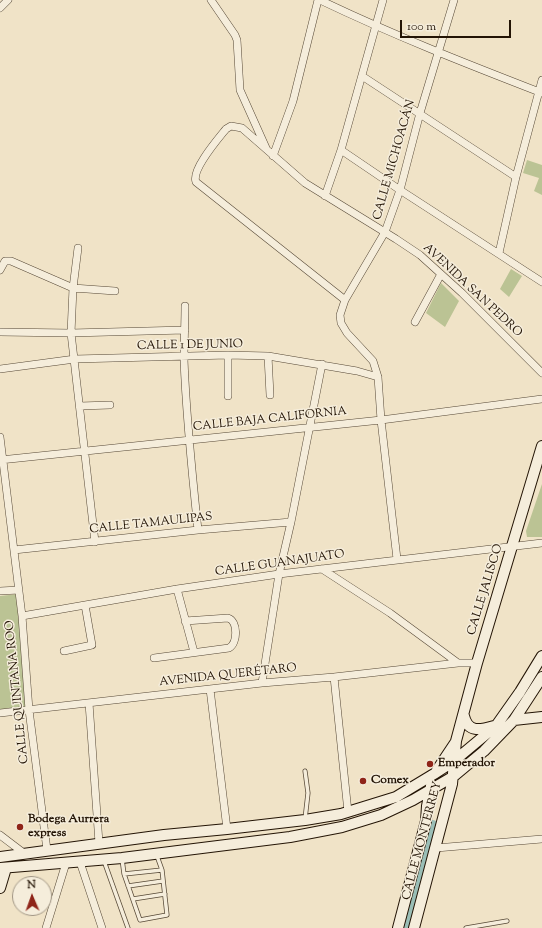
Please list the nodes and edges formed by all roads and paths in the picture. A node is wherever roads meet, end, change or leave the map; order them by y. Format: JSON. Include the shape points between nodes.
{"nodes":[{"id":1,"x":8,"y":0,"type":"edge"},
{"id":2,"x":211,"y":0,"type":"edge"},
{"id":3,"x":319,"y":0,"type":"edge"},
{"id":4,"x":383,"y":0,"type":"edge"},
{"id":5,"x":454,"y":0,"type":"edge"},
{"id":6,"x":0,"y":8,"type":"edge"},
{"id":7,"x":375,"y":26,"type":"junction"},
{"id":8,"x":438,"y":53,"type":"junction"},
{"id":9,"x":362,"y":76,"type":"junction"},
{"id":10,"x":542,"y":80,"type":"edge"},
{"id":11,"x":541,"y":93,"type":"edge"},
{"id":12,"x":420,"y":113,"type":"junction"},
{"id":13,"x":267,"y":150,"type":"junction"},
{"id":14,"x":341,"y":150,"type":"junction"},
{"id":15,"x":273,"y":156,"type":"junction"},
{"id":16,"x":516,"y":177,"type":"junction"},
{"id":17,"x":400,"y":190,"type":"junction"},
{"id":18,"x":325,"y":196,"type":"junction"},
{"id":19,"x":385,"y":232,"type":"junction"},
{"id":20,"x":78,"y":248,"type":"dead end"},
{"id":21,"x":499,"y":253,"type":"junction"},
{"id":22,"x":0,"y":270,"type":"edge"},
{"id":23,"x":441,"y":274,"type":"junction"},
{"id":24,"x":542,"y":282,"type":"edge"},
{"id":25,"x":73,"y":288,"type":"junction"},
{"id":26,"x":115,"y":291,"type":"dead end"},
{"id":27,"x":345,"y":300,"type":"junction"},
{"id":28,"x":185,"y":306,"type":"dead end"},
{"id":29,"x":415,"y":322,"type":"dead end"},
{"id":30,"x":186,"y":330,"type":"junction"},
{"id":31,"x":0,"y":332,"type":"edge"},
{"id":32,"x":72,"y":333,"type":"junction"},
{"id":33,"x":228,"y":355,"type":"junction"},
{"id":34,"x":268,"y":356,"type":"junction"},
{"id":35,"x":184,"y":357,"type":"junction"},
{"id":36,"x":75,"y":359,"type":"junction"},
{"id":37,"x":322,"y":364,"type":"junction"},
{"id":38,"x":0,"y":369,"type":"edge"},
{"id":39,"x":542,"y":373,"type":"edge"},
{"id":40,"x":378,"y":377,"type":"junction"},
{"id":41,"x":270,"y":395,"type":"dead end"},
{"id":42,"x":228,"y":396,"type":"dead end"},
{"id":43,"x":542,"y":399,"type":"edge"},
{"id":44,"x":110,"y":405,"type":"dead end"},
{"id":45,"x":80,"y":406,"type":"junction"},
{"id":46,"x":382,"y":420,"type":"junction"},
{"id":47,"x":309,"y":427,"type":"junction"},
{"id":48,"x":0,"y":437,"type":"edge"},
{"id":49,"x":188,"y":440,"type":"junction"},
{"id":50,"x":542,"y":446,"type":"edge"},
{"id":51,"x":86,"y":452,"type":"junction"},
{"id":52,"x":1,"y":460,"type":"edge"},
{"id":53,"x":291,"y":522,"type":"junction"},
{"id":54,"x":198,"y":530,"type":"junction"},
{"id":55,"x":95,"y":542,"type":"junction"},
{"id":56,"x":542,"y":543,"type":"edge"},
{"id":57,"x":513,"y":547,"type":"junction"},
{"id":58,"x":14,"y":550,"type":"junction"},
{"id":59,"x":396,"y":559,"type":"junction"},
{"id":60,"x":322,"y":569,"type":"junction"},
{"id":61,"x":279,"y":574,"type":"junction"},
{"id":62,"x":177,"y":589,"type":"junction"},
{"id":63,"x":19,"y":590,"type":"junction"},
{"id":64,"x":0,"y":591,"type":"edge"},
{"id":65,"x":85,"y":605,"type":"junction"},
{"id":66,"x":22,"y":616,"type":"junction"},
{"id":67,"x":185,"y":621,"type":"junction"},
{"id":68,"x":64,"y":651,"type":"dead end"},
{"id":69,"x":194,"y":652,"type":"junction"},
{"id":70,"x":542,"y":656,"type":"edge"},
{"id":71,"x":154,"y":658,"type":"dead end"},
{"id":72,"x":458,"y":663,"type":"junction"},
{"id":73,"x":477,"y":663,"type":"junction"},
{"id":74,"x":334,"y":677,"type":"junction"},
{"id":75,"x":542,"y":677,"type":"edge"},
{"id":76,"x":262,"y":683,"type":"junction"},
{"id":77,"x":210,"y":689,"type":"junction"},
{"id":78,"x":89,"y":702,"type":"junction"},
{"id":79,"x":30,"y":710,"type":"junction"},
{"id":80,"x":0,"y":714,"type":"edge"},
{"id":81,"x":464,"y":716,"type":"junction"},
{"id":82,"x":542,"y":717,"type":"edge"},
{"id":83,"x":514,"y":720,"type":"junction"},
{"id":84,"x":496,"y":726,"type":"junction"},
{"id":85,"x":456,"y":741,"type":"junction"},
{"id":86,"x":454,"y":761,"type":"junction"},
{"id":87,"x":305,"y":771,"type":"dead end"},
{"id":88,"x":434,"y":774,"type":"junction"},
{"id":89,"x":454,"y":776,"type":"junction"},
{"id":90,"x":430,"y":790,"type":"junction"},
{"id":91,"x":413,"y":800,"type":"junction"},
{"id":92,"x":427,"y":806,"type":"junction"},
{"id":93,"x":348,"y":812,"type":"junction"},
{"id":94,"x":305,"y":820,"type":"junction"},
{"id":95,"x":426,"y":821,"type":"junction"},
{"id":96,"x":440,"y":828,"type":"junction"},
{"id":97,"x":227,"y":829,"type":"junction"},
{"id":98,"x":0,"y":835,"type":"edge"},
{"id":99,"x":164,"y":835,"type":"junction"},
{"id":100,"x":542,"y":839,"type":"edge"},
{"id":101,"x":116,"y":841,"type":"junction"},
{"id":102,"x":100,"y":843,"type":"junction"},
{"id":103,"x":436,"y":848,"type":"junction"},
{"id":104,"x":47,"y":850,"type":"junction"},
{"id":105,"x":25,"y":854,"type":"junction"},
{"id":106,"x":156,"y":854,"type":"junction"},
{"id":107,"x":0,"y":857,"type":"edge"},
{"id":108,"x":122,"y":858,"type":"junction"},
{"id":109,"x":104,"y":860,"type":"junction"},
{"id":110,"x":80,"y":862,"type":"junction"},
{"id":111,"x":66,"y":863,"type":"junction"},
{"id":112,"x":37,"y":865,"type":"junction"},
{"id":113,"x":3,"y":868,"type":"edge"},
{"id":114,"x":162,"y":870,"type":"junction"},
{"id":115,"x":124,"y":874,"type":"junction"},
{"id":116,"x":163,"y":881,"type":"junction"},
{"id":117,"x":128,"y":886,"type":"junction"},
{"id":118,"x":0,"y":888,"type":"edge"},
{"id":119,"x":165,"y":894,"type":"junction"},
{"id":120,"x":133,"y":899,"type":"junction"},
{"id":121,"x":507,"y":921,"type":"dead end"},
{"id":122,"x":46,"y":928,"type":"edge"},
{"id":123,"x":102,"y":928,"type":"edge"},
{"id":124,"x":128,"y":928,"type":"edge"},
{"id":125,"x":398,"y":928,"type":"edge"},
{"id":126,"x":414,"y":928,"type":"edge"},
{"id":127,"x":466,"y":928,"type":"edge"}],
"edges":[{"from":1,"to":6,"type":"street"},
{"from":2,"to":13,"type":"street","via":[[237,40],[240,90]]},
{"from":3,"to":7,"type":"street"},
{"from":3,"to":15,"type":"street","via":[[293,101]]},
{"from":4,"to":7,"type":"street"},
{"from":5,"to":8,"type":"street","name":"CALLE MICHOACÁN"},
{"from":7,"to":8,"type":"street"},
{"from":7,"to":9,"type":"street"},
{"from":8,"to":11,"type":"street"},
{"from":8,"to":12,"type":"street","name":"CALLE MICHOACÁN"},
{"from":9,"to":12,"type":"street"},
{"from":9,"to":14,"type":"street"},
{"from":10,"to":11,"type":"street"},
{"from":11,"to":16,"type":"street"},
{"from":12,"to":16,"type":"street"},
{"from":12,"to":17,"type":"street","name":"CALLE MICHOACÁN"},
{"from":13,"to":15,"type":"street","name":"AVENIDA SAN PEDRO"},
{"from":13,"to":27,"type":"street","name":"AVENIDA SAN PEDRO","via":[[242,128],[231,126],[204,159],[197,171],[196,182]]},
{"from":14,"to":17,"type":"street"},
{"from":14,"to":18,"type":"street"},
{"from":15,"to":18,"type":"street","name":"AVENIDA SAN PEDRO","via":[[304,183]]},
{"from":16,"to":21,"type":"street"},
{"from":17,"to":19,"type":"street","name":"CALLE MICHOACÁN"},
{"from":17,"to":21,"type":"street"},
{"from":18,"to":19,"type":"street","name":"AVENIDA SAN PEDRO"},
{"from":19,"to":23,"type":"street","name":"AVENIDA SAN PEDRO","via":[[420,255]]},
{"from":19,"to":27,"type":"street","name":"CALLE MICHOACÁN"},
{"from":20,"to":25,"type":"street"},
{"from":21,"to":24,"type":"street"},
{"from":22,"to":25,"type":"street","via":[[5,261],[11,260]]},
{"from":23,"to":29,"type":"street"},
{"from":23,"to":39,"type":"street","name":"AVENIDA SAN PEDRO"},
{"from":25,"to":26,"type":"street"},
{"from":25,"to":32,"type":"street"},
{"from":27,"to":40,"type":"street","name":"CALLE MICHOACÁN","via":[[340,315],[341,323],[373,361]]},
{"from":28,"to":30,"type":"street"},
{"from":30,"to":32,"type":"street"},
{"from":30,"to":35,"type":"street"},
{"from":31,"to":32,"type":"street"},
{"from":32,"to":36,"type":"street"},
{"from":33,"to":34,"type":"street","name":"CALLE 1 DE JUNIO"},
{"from":33,"to":35,"type":"street","name":"CALLE 1 DE JUNIO"},
{"from":33,"to":42,"type":"street"},
{"from":34,"to":37,"type":"street","name":"CALLE 1 DE JUNIO"},
{"from":34,"to":41,"type":"street"},
{"from":35,"to":36,"type":"street","name":"CALLE 1 DE JUNIO"},
{"from":35,"to":49,"type":"street"},
{"from":36,"to":38,"type":"street","name":"CALLE 1 DE JUNIO"},
{"from":36,"to":45,"type":"street"},
{"from":37,"to":40,"type":"street","name":"CALLE 1 DE JUNIO"},
{"from":37,"to":47,"type":"street"},
{"from":40,"to":46,"type":"street","name":"CALLE MICHOACÁN"},
{"from":43,"to":46,"type":"street","name":"CALLE BAJA CALIFORNIA"},
{"from":44,"to":45,"type":"street"},
{"from":45,"to":51,"type":"street"},
{"from":46,"to":47,"type":"street","name":"CALLE BAJA CALIFORNIA"},
{"from":46,"to":59,"type":"street","name":"CALLE MICHOACÁN"},
{"from":47,"to":49,"type":"street","name":"CALLE BAJA CALIFORNIA"},
{"from":47,"to":53,"type":"street"},
{"from":48,"to":52,"type":"street","name":"CALLE QUINTANA ROO"},
{"from":49,"to":51,"type":"street","name":"CALLE BAJA CALIFORNIA"},
{"from":49,"to":54,"type":"street"},
{"from":50,"to":57,"type":"main road","name":"CALLE JALISCO"},
{"from":51,"to":52,"type":"street","name":"CALLE BAJA CALIFORNIA"},
{"from":51,"to":55,"type":"street"},
{"from":52,"to":58,"type":"street","name":"CALLE QUINTANA ROO"},
{"from":53,"to":54,"type":"street","name":"CALLE TAMAULIPAS"},
{"from":53,"to":61,"type":"street"},
{"from":54,"to":55,"type":"street","name":"CALLE TAMAULIPAS"},
{"from":55,"to":58,"type":"street","name":"CALLE TAMAULIPAS"},
{"from":56,"to":57,"type":"street","name":"CALLE GUANAJUATO"},
{"from":57,"to":59,"type":"street","name":"CALLE GUANAJUATO"},
{"from":57,"to":73,"type":"main road","name":"CALLE JALISCO"},
{"from":58,"to":63,"type":"street","name":"CALLE QUINTANA ROO"},
{"from":59,"to":60,"type":"street","name":"CALLE GUANAJUATO"},
{"from":60,"to":61,"type":"street","name":"CALLE GUANAJUATO"},
{"from":60,"to":72,"type":"street","via":[[390,613]]},
{"from":61,"to":62,"type":"street","name":"CALLE GUANAJUATO"},
{"from":61,"to":76,"type":"street"},
{"from":62,"to":65,"type":"street","name":"CALLE GUANAJUATO"},
{"from":62,"to":67,"type":"street"},
{"from":63,"to":64,"type":"street"},
{"from":63,"to":66,"type":"street","name":"CALLE QUINTANA ROO"},
{"from":65,"to":66,"type":"street","name":"CALLE GUANAJUATO"},
{"from":65,"to":68,"type":"street","via":[[92,645]]},
{"from":66,"to":79,"type":"street","name":"CALLE QUINTANA ROO"},
{"from":67,"to":69,"type":"street"},
{"from":67,"to":69,"type":"street","via":[[228,618],[235,624],[233,646]]},
{"from":69,"to":71,"type":"street"},
{"from":70,"to":84,"type":"main road"},
{"from":72,"to":73,"type":"street","name":"AVENIDA QUERÉTARO"},
{"from":72,"to":74,"type":"street","name":"AVENIDA QUERÉTARO"},
{"from":73,"to":81,"type":"main road","name":"CALLE JALISCO"},
{"from":74,"to":76,"type":"street","name":"AVENIDA QUERÉTARO"},
{"from":74,"to":93,"type":"street"},
{"from":75,"to":83,"type":"main road"},
{"from":76,"to":77,"type":"street","name":"AVENIDA QUERÉTARO"},
{"from":77,"to":78,"type":"street","name":"AVENIDA QUERÉTARO"},
{"from":77,"to":97,"type":"street"},
{"from":78,"to":79,"type":"street","name":"AVENIDA QUERÉTARO"},
{"from":78,"to":102,"type":"street"},
{"from":79,"to":80,"type":"street","name":"AVENIDA QUERÉTARO"},
{"from":79,"to":104,"type":"street","name":"CALLE QUINTANA ROO"},
{"from":81,"to":84,"type":"main road","via":[[469,727],[476,729]]},
{"from":81,"to":85,"type":"main road","name":"CALLE JALISCO"},
{"from":82,"to":83,"type":"main road"},
{"from":83,"to":89,"type":"main road","via":[[484,751]]},
{"from":84,"to":86,"type":"main road"},
{"from":85,"to":86,"type":"main road","name":"CALLE JALISCO"},
{"from":85,"to":88,"type":"main road","name":"CALLE JALISCO"},
{"from":86,"to":88,"type":"main road"},
{"from":86,"to":89,"type":"main road","name":"CALLE MONTERREY"},
{"from":87,"to":94,"type":"lane","via":[[308,794]]},
{"from":88,"to":90,"type":"main road","name":"CALLE MONTERREY"},
{"from":88,"to":93,"type":"main road","via":[[396,797]]},
{"from":89,"to":90,"type":"main road"},
{"from":89,"to":96,"type":"main road","name":"CALLE MONTERREY"},
{"from":90,"to":91,"type":"main road"},
{"from":90,"to":92,"type":"main road","name":"CALLE MONTERREY"},
{"from":91,"to":92,"type":"main road","via":[[423,802]]},
{"from":91,"to":106,"type":"main road","via":[[381,815],[342,827]]},
{"from":92,"to":95,"type":"main road","name":"CALLE MONTERREY"},
{"from":93,"to":94,"type":"main road"},
{"from":94,"to":97,"type":"main road"},
{"from":95,"to":96,"type":"main road","via":[[429,818],[438,820]]},
{"from":95,"to":125,"type":"main road","name":"CALLE MONTERREY"},
{"from":96,"to":103,"type":"main road","name":"CALLE MONTERREY"},
{"from":97,"to":99,"type":"main road"},
{"from":98,"to":105,"type":"street"},
{"from":99,"to":101,"type":"main road"},
{"from":99,"to":106,"type":"main road","via":[[145,843],[144,848]]},
{"from":100,"to":103,"type":"street"},
{"from":101,"to":102,"type":"main road"},
{"from":101,"to":112,"type":"main road","via":[[123,847],[119,853]]},
{"from":102,"to":104,"type":"main road"},
{"from":103,"to":126,"type":"main road","name":"CALLE MONTERREY"},
{"from":104,"to":105,"type":"main road"},
{"from":105,"to":107,"type":"main road"},
{"from":106,"to":108,"type":"main road"},
{"from":106,"to":114,"type":"lane"},
{"from":108,"to":109,"type":"main road"},
{"from":108,"to":115,"type":"lane"},
{"from":109,"to":110,"type":"main road"},
{"from":109,"to":124,"type":"lane"},
{"from":110,"to":111,"type":"main road"},
{"from":110,"to":123,"type":"street"},
{"from":111,"to":112,"type":"main road"},
{"from":111,"to":122,"type":"street"},
{"from":112,"to":113,"type":"main road"},
{"from":113,"to":118,"type":"main road"},
{"from":114,"to":115,"type":"lane"},
{"from":114,"to":116,"type":"lane"},
{"from":115,"to":117,"type":"lane"},
{"from":116,"to":117,"type":"lane"},
{"from":116,"to":119,"type":"lane"},
{"from":117,"to":120,"type":"lane"},
{"from":119,"to":120,"type":"lane"},
{"from":119,"to":120,"type":"lane","via":[[167,914],[140,920]]},
{"from":121,"to":127,"type":"lane"}]}
